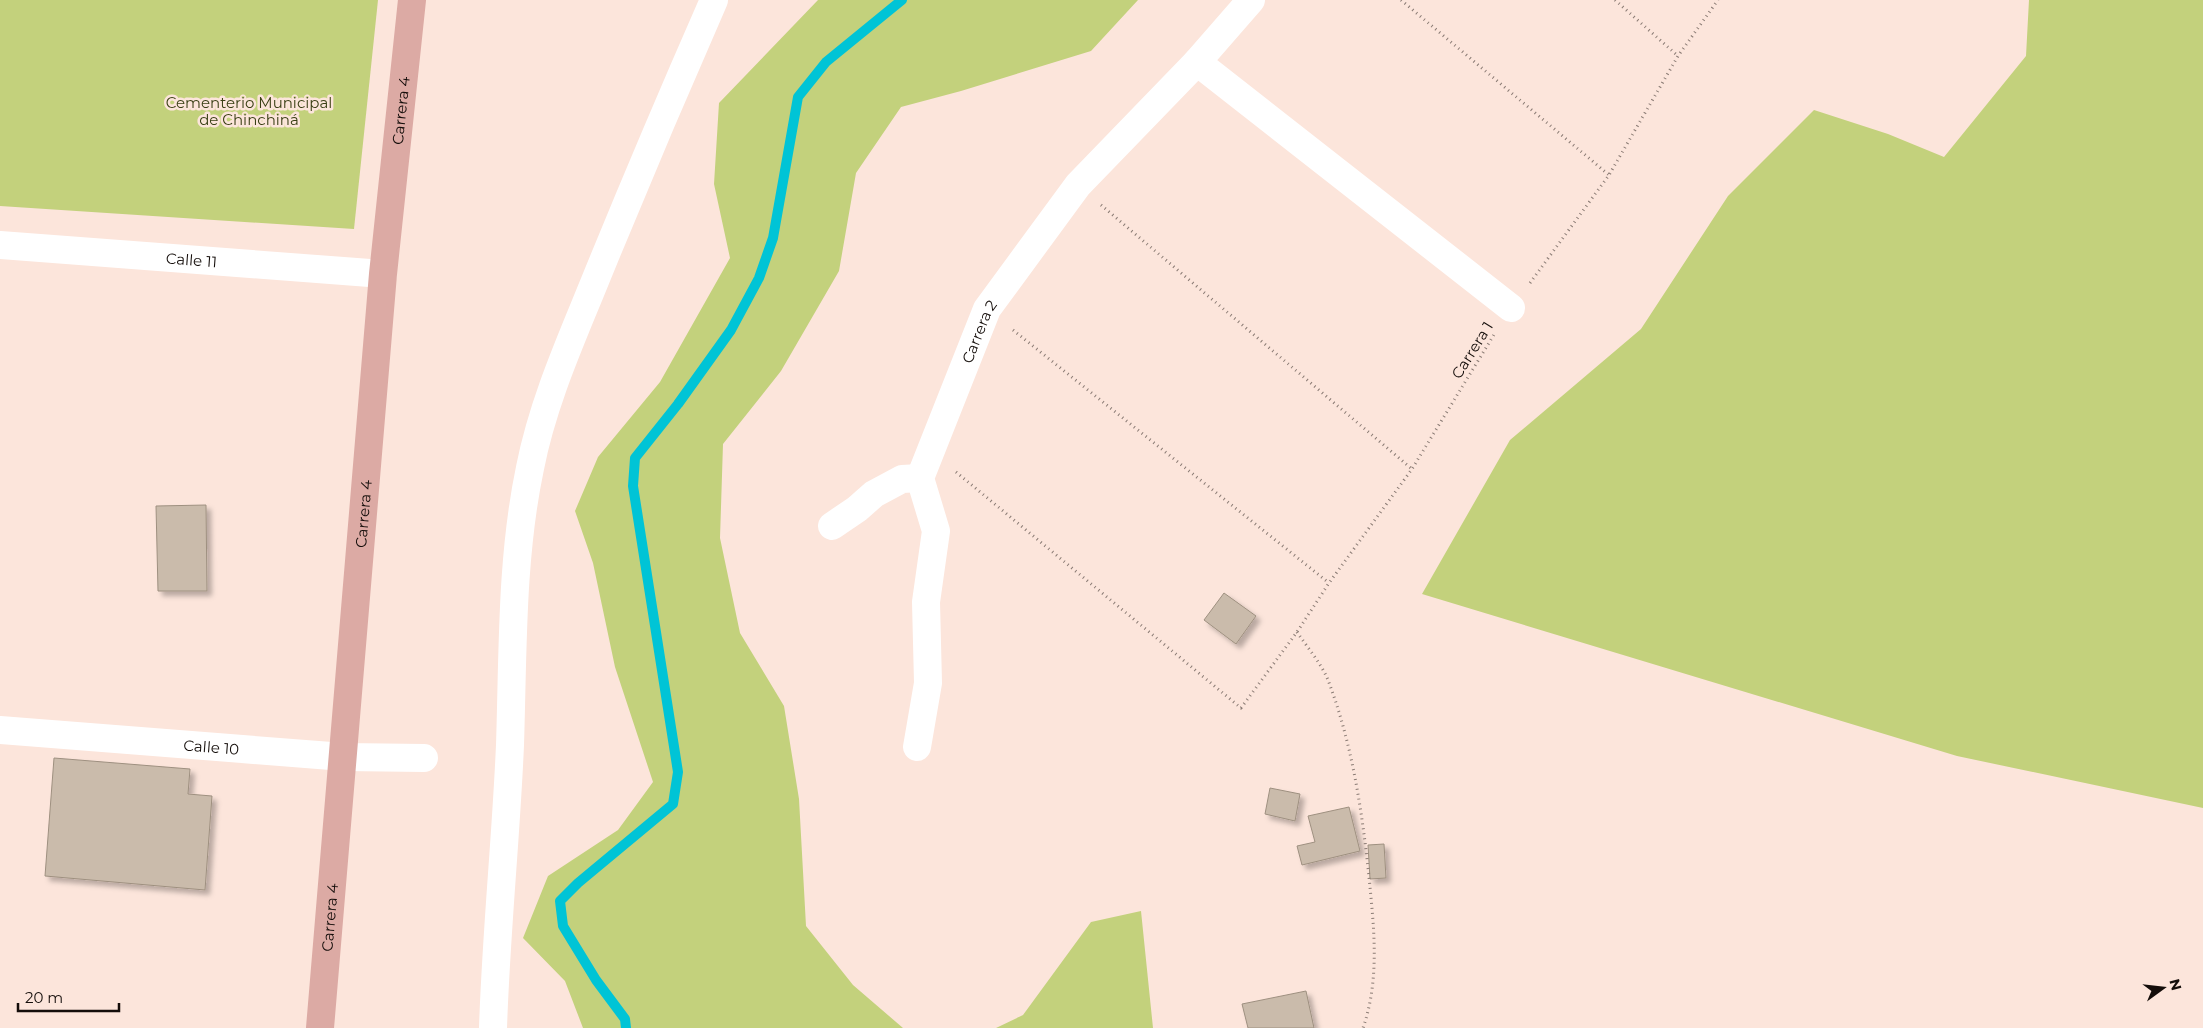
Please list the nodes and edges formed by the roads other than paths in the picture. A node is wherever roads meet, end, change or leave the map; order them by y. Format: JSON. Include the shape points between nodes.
{"nodes":[{"id":1,"x":412,"y":0,"type":"edge"},
{"id":2,"x":714,"y":0,"type":"edge"},
{"id":3,"x":1251,"y":0,"type":"edge"},
{"id":4,"x":1197,"y":62,"type":"junction"},
{"id":5,"x":0,"y":246,"type":"edge"},
{"id":6,"x":383,"y":274,"type":"junction"},
{"id":7,"x":1511,"y":308,"type":"road end"},
{"id":8,"x":920,"y":478,"type":"junction"},
{"id":9,"x":832,"y":526,"type":"dead end"},
{"id":10,"x":0,"y":730,"type":"edge"},
{"id":11,"x":917,"y":747,"type":"dead end"},
{"id":12,"x":344,"y":757,"type":"junction"},
{"id":13,"x":424,"y":758,"type":"dead end"},
{"id":14,"x":320,"y":1028,"type":"edge"},
{"id":15,"x":492,"y":1028,"type":"edge"}],
"edges":[{"from":1,"to":6,"type":"main road","name":"Carrera 4"},
{"from":2,"to":15,"type":"street","via":[[643,163],[558,373],[542,418],[530,468],[516,568],[510,748]]},
{"from":3,"to":4,"type":"street","name":"Carrera 2"},
{"from":4,"to":7,"type":"street"},
{"from":4,"to":8,"type":"street","name":"Carrera 2","via":[[1078,185],[987,309]]},
{"from":5,"to":6,"type":"street","name":"Calle 11"},
{"from":6,"to":12,"type":"main road","name":"Carrera 4"},
{"from":8,"to":9,"type":"street","via":[[902,479],[874,494]]},
{"from":8,"to":11,"type":"street","via":[[936,531],[926,602],[928,683]]},
{"from":10,"to":12,"type":"street","name":"Calle 10"},
{"from":12,"to":13,"type":"street","name":"Calle 10"},
{"from":12,"to":14,"type":"main road","name":"Carrera 4"}]}
